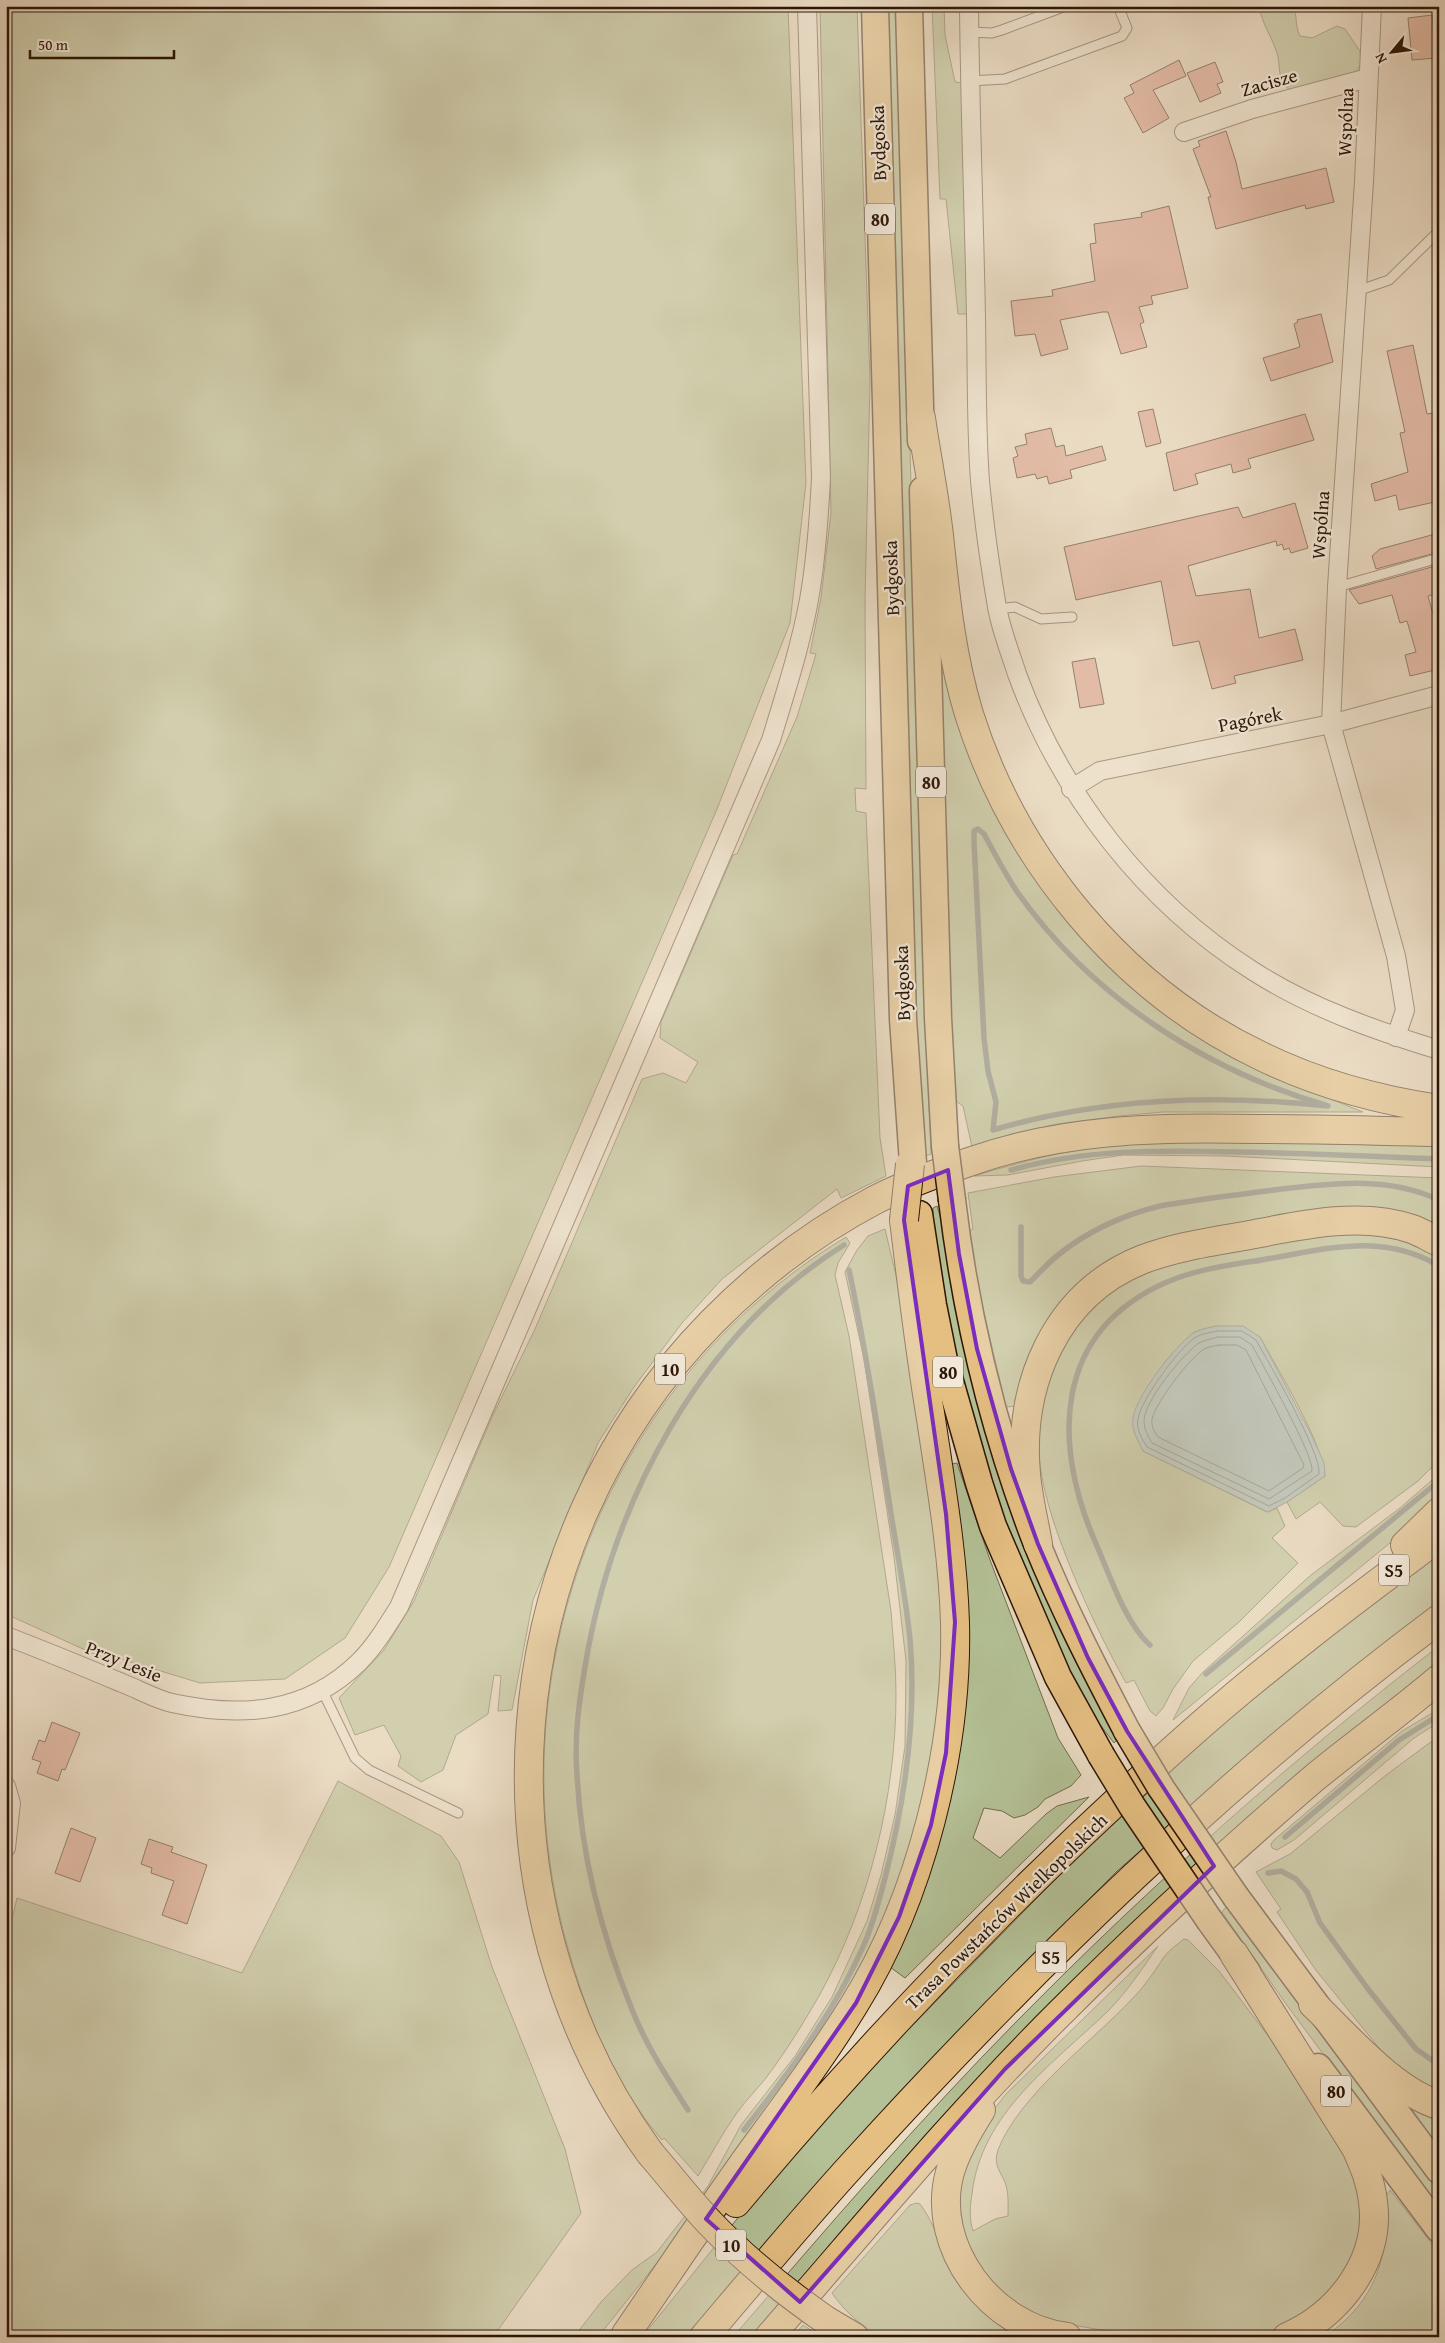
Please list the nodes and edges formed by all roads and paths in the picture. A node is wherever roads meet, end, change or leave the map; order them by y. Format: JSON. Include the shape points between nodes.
{"nodes":[{"id":1,"x":807,"y":6,"type":"edge"},
{"id":2,"x":874,"y":6,"type":"edge"},
{"id":3,"x":909,"y":6,"type":"edge"},
{"id":4,"x":969,"y":6,"type":"edge"},
{"id":5,"x":1066,"y":6,"type":"edge"},
{"id":6,"x":1118,"y":6,"type":"edge"},
{"id":7,"x":1372,"y":6,"type":"edge"},
{"id":8,"x":969,"y":32,"type":"junction"},
{"id":9,"x":1368,"y":78,"type":"junction"},
{"id":10,"x":970,"y":81,"type":"junction"},
{"id":11,"x":1184,"y":132,"type":"dead end"},
{"id":12,"x":1439,"y":231,"type":"edge"},
{"id":13,"x":1357,"y":291,"type":"junction"},
{"id":14,"x":921,"y":418,"type":"junction"},
{"id":15,"x":1439,"y":558,"type":"edge"},
{"id":16,"x":1337,"y":587,"type":"junction"},
{"id":17,"x":997,"y":609,"type":"junction"},
{"id":18,"x":1072,"y":617,"type":"dead end"},
{"id":19,"x":1439,"y":695,"type":"edge"},
{"id":20,"x":1331,"y":724,"type":"junction"},
{"id":21,"x":1072,"y":789,"type":"junction"},
{"id":22,"x":1396,"y":1037,"type":"junction"},
{"id":23,"x":1439,"y":1050,"type":"edge"},
{"id":24,"x":1439,"y":1109,"type":"edge"},
{"id":25,"x":1439,"y":1132,"type":"edge"},
{"id":26,"x":911,"y":1159,"type":"joint"},
{"id":27,"x":912,"y":1217,"type":"junction"},
{"id":28,"x":1439,"y":1242,"type":"edge"},
{"id":29,"x":1439,"y":1512,"type":"edge"},
{"id":30,"x":1439,"y":1536,"type":"edge"},
{"id":31,"x":1038,"y":1544,"type":"junction"},
{"id":32,"x":1349,"y":1604,"type":"junction"},
{"id":33,"x":1439,"y":1619,"type":"edge"},
{"id":34,"x":6,"y":1636,"type":"edge"},
{"id":35,"x":1439,"y":1679,"type":"edge"},
{"id":36,"x":322,"y":1690,"type":"junction"},
{"id":37,"x":1439,"y":1695,"type":"edge"},
{"id":38,"x":1394,"y":1717,"type":"junction"},
{"id":39,"x":6,"y":1786,"type":"edge"},
{"id":40,"x":458,"y":1813,"type":"dead end"},
{"id":41,"x":6,"y":1848,"type":"edge"},
{"id":42,"x":1234,"y":1954,"type":"junction"},
{"id":43,"x":1313,"y":2004,"type":"junction"},
{"id":44,"x":1005,"y":2069,"type":"junction"},
{"id":45,"x":1439,"y":2105,"type":"edge"},
{"id":46,"x":1439,"y":2170,"type":"edge"},
{"id":47,"x":1439,"y":2229,"type":"edge"},
{"id":48,"x":625,"y":2335,"type":"edge"},
{"id":49,"x":704,"y":2337,"type":"edge"},
{"id":50,"x":768,"y":2337,"type":"edge"},
{"id":51,"x":854,"y":2337,"type":"edge"},
{"id":52,"x":1067,"y":2337,"type":"edge"},
{"id":53,"x":1287,"y":2337,"type":"edge"}],
"edges":[{"from":1,"to":36,"type":"street","name":"Przy Lesie","via":[[821,478],[809,601],[794,663],[771,740],[399,1607],[359,1662]]},
{"from":2,"to":26,"type":"main road","name":"Bydgoska","number":"80","via":[[903,1009]]},
{"from":3,"to":14,"type":"main road","name":"Bydgoska","number":"80"},
{"from":4,"to":8,"type":"street"},
{"from":5,"to":8,"type":"lane","via":[[992,33]]},
{"from":6,"to":10,"type":"lane","via":[[1127,28],[1122,36],[1005,79]]},
{"from":7,"to":9,"type":"street","name":"Wspólna"},
{"from":8,"to":10,"type":"street"},
{"from":9,"to":11,"type":"street","name":"Zacisze","via":[[1252,109]]},
{"from":9,"to":13,"type":"street","name":"Wspólna"},
{"from":10,"to":17,"type":"street","via":[[980,481]]},
{"from":12,"to":13,"type":"lane","via":[[1389,280]]},
{"from":13,"to":16,"type":"street","name":"Wspólna"},
{"from":14,"to":24,"type":"highway","via":[[952,649],[969,714],[1002,794],[1054,882],[1093,931],[1132,968],[1210,1028],[1261,1056],[1321,1080],[1401,1103]]},
{"from":14,"to":31,"type":"main road","number":"80","bridge":true,"via":[[938,1018],[945,1146],[958,1254],[977,1349],[1008,1460]]},
{"from":15,"to":16,"type":"lane"},
{"from":16,"to":20,"type":"street","name":"Wspólna"},
{"from":17,"to":18,"type":"lane","via":[[1015,607],[1041,619]]},
{"from":17,"to":21,"type":"street","via":[[1027,701],[1048,748]]},
{"from":19,"to":20,"type":"street","name":"Pagórek"},
{"from":20,"to":21,"type":"street","name":"Pagórek","via":[[1100,771]]},
{"from":20,"to":22,"type":"street","name":"Wspólna","via":[[1396,956],[1405,1010]]},
{"from":21,"to":22,"type":"street","via":[[1108,838],[1152,888],[1206,937],[1253,971],[1303,999]]},
{"from":22,"to":23,"type":"street"},
{"from":25,"to":51,"type":"highway","number":"10","bridge":true,"via":[[1168,1127],[1105,1131],[1040,1141],[973,1160],[875,1200],[818,1235],[764,1275],[713,1321],[638,1413],[590,1496],[563,1564],[543,1633],[528,1746],[529,1814],[537,1885],[552,1950],[573,2012],[601,2074],[629,2124],[650,2153],[708,2222],[736,2249],[790,2295]]},
{"from":26,"to":27,"type":"highway","bridge":true},
{"from":27,"to":42,"type":"main road","number":"80","bridge":true,"via":[[944,1360],[982,1492],[993,1526],[1058,1678],[1132,1806]]},
{"from":27,"to":48,"type":"highway","via":[[915,1310],[946,1514],[955,1622],[954,1679],[946,1752],[931,1825],[899,1917],[856,2003]]},
{"from":28,"to":31,"type":"highway","via":[[1412,1229],[1378,1222],[1341,1221],[1294,1226],[1174,1249],[1117,1272],[1090,1292],[1069,1314],[1046,1348],[1031,1393],[1026,1431],[1026,1473]]},
{"from":29,"to":32,"type":"highway"},
{"from":30,"to":32,"type":"highway","name":"Trasa Powstańców Wielkopolskich","number":"S5"},
{"from":31,"to":43,"type":"main road","number":"80","bridge":true,"via":[[1088,1658],[1161,1788]]},
{"from":32,"to":48,"type":"highway","name":"Trasa Powstańców Wielkopolskich","number":"S5","via":[[1195,1730],[1030,1883],[926,1988],[845,2075]]},
{"from":33,"to":49,"type":"highway","number":"S5","via":[[1236,1782],[1072,1936],[966,2042],[852,2165]]},
{"from":34,"to":36,"type":"street","name":"Przy Lesie","via":[[170,1702],[229,1712],[278,1707]]},
{"from":35,"to":38,"type":"highway"},
{"from":36,"to":40,"type":"lane","via":[[355,1758],[369,1770]]},
{"from":37,"to":38,"type":"highway"},
{"from":38,"to":44,"type":"highway","via":[[1316,1777],[1228,1854],[1136,1939]]},
{"from":39,"to":41,"type":"street","via":[[11,1804]]},
{"from":42,"to":47,"type":"main road","number":"80"},
{"from":42,"to":53,"type":"highway","via":[[1356,2148],[1370,2180],[1374,2204],[1372,2236],[1362,2266],[1348,2291],[1326,2314]]},
{"from":43,"to":45,"type":"highway","via":[[1398,2082],[1424,2100]]},
{"from":43,"to":46,"type":"main road","number":"80"},
{"from":44,"to":50,"type":"highway"},
{"from":44,"to":52,"type":"highway","via":[[968,2132],[950,2172],[946,2202],[949,2229],[970,2277],[1001,2308],[1031,2327]]}]}
